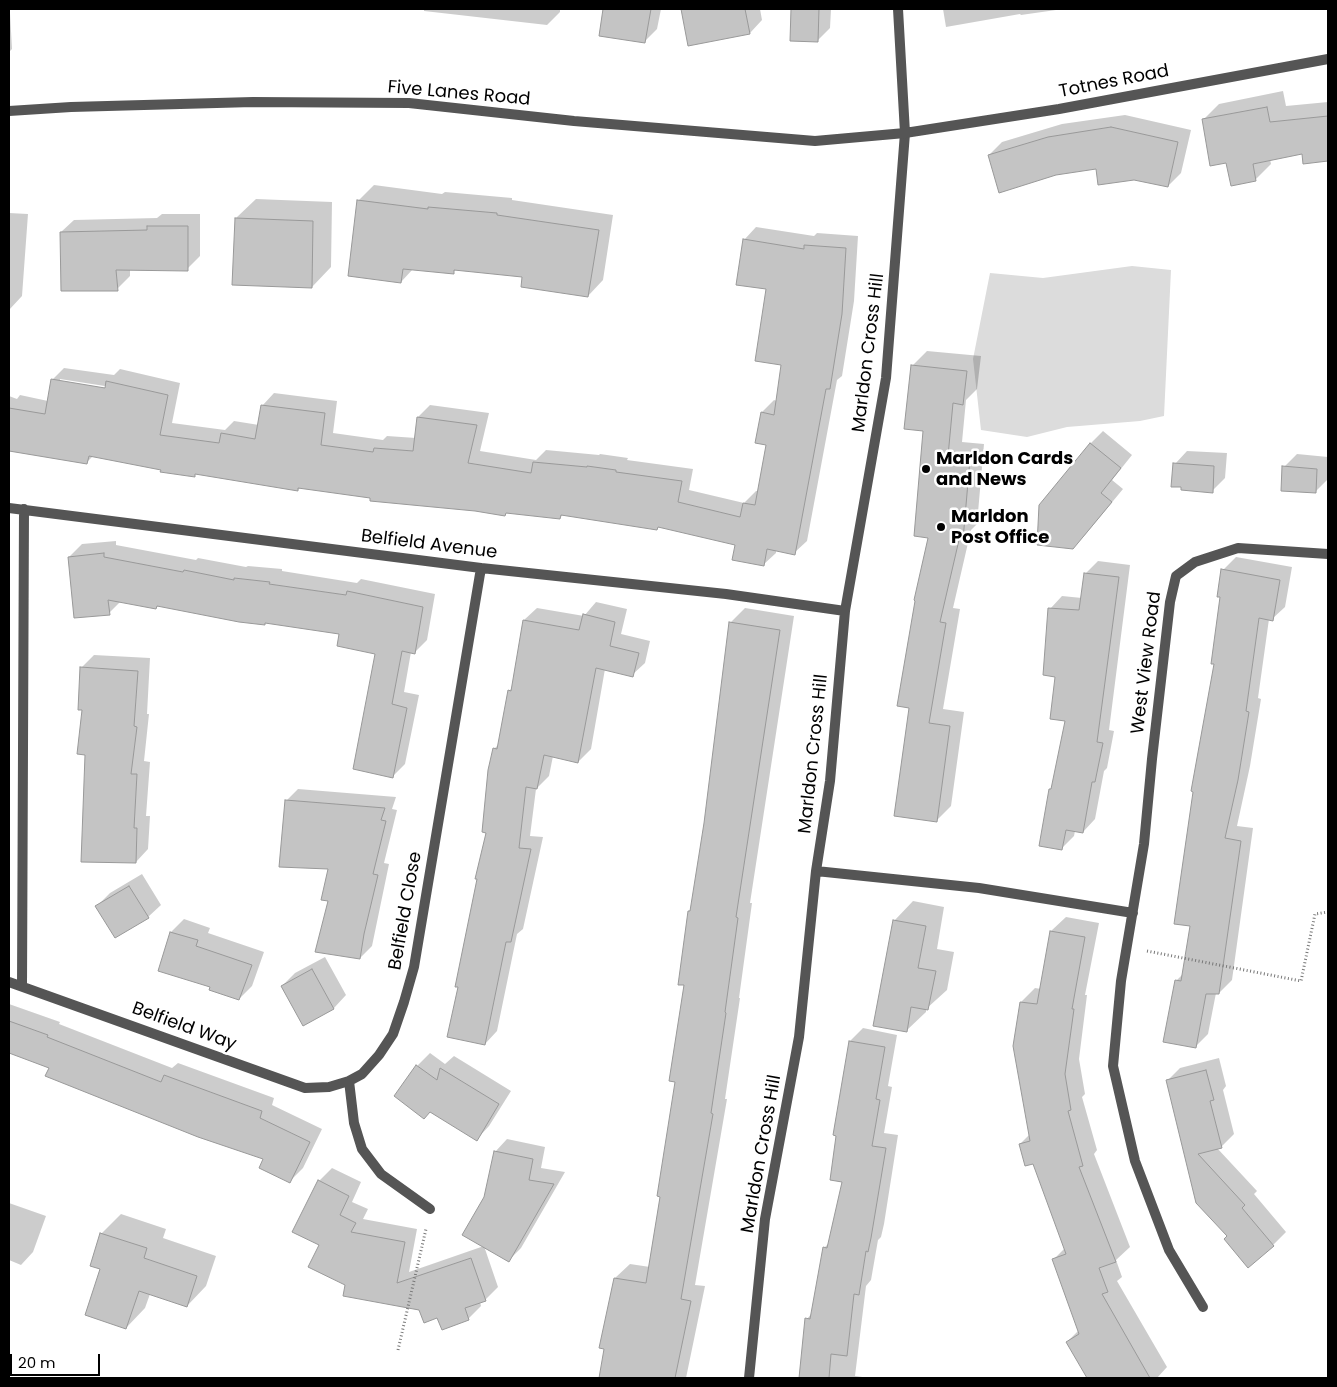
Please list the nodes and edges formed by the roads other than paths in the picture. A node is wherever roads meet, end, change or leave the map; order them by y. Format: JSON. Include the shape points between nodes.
{"nodes":[{"id":1,"x":898,"y":9,"type":"edge"},
{"id":2,"x":1328,"y":59,"type":"edge"},
{"id":3,"x":9,"y":111,"type":"edge"},
{"id":4,"x":906,"y":133,"type":"junction"},
{"id":5,"x":9,"y":508,"type":"edge"},
{"id":6,"x":24,"y":509,"type":"junction"},
{"id":7,"x":1328,"y":554,"type":"edge"},
{"id":8,"x":481,"y":568,"type":"junction"},
{"id":9,"x":846,"y":611,"type":"junction"},
{"id":10,"x":816,"y":871,"type":"junction"},
{"id":11,"x":1133,"y":913,"type":"junction"},
{"id":12,"x":9,"y":982,"type":"edge"},
{"id":13,"x":22,"y":986,"type":"junction"},
{"id":14,"x":349,"y":1081,"type":"junction"},
{"id":15,"x":430,"y":1209,"type":"road end"},
{"id":16,"x":1203,"y":1307,"type":"dead end"},
{"id":17,"x":750,"y":1378,"type":"edge"}],
"edges":[{"from":1,"to":4,"type":"street","name":"Marldon Cross Hill"},
{"from":2,"to":4,"type":"street","name":"Totnes Road","via":[[1059,109]]},
{"from":3,"to":4,"type":"street","name":"Five Lanes Road","via":[[253,102],[409,103],[574,121],[816,141]]},
{"from":4,"to":9,"type":"street","name":"Marldon Cross Hill","via":[[886,378]]},
{"from":5,"to":6,"type":"street","name":"Belfield Avenue"},
{"from":6,"to":8,"type":"street","name":"Belfield Avenue"},
{"from":6,"to":13,"type":"street"},
{"from":7,"to":11,"type":"street","name":"West View Road","via":[[1238,548],[1195,562],[1176,576],[1170,602],[1144,844]]},
{"from":8,"to":9,"type":"street","name":"Belfield Avenue","via":[[726,594]]},
{"from":8,"to":14,"type":"street","name":"Belfield Close","via":[[414,967],[393,1034],[362,1074]]},
{"from":9,"to":10,"type":"street","name":"Marldon Cross Hill","via":[[830,781]]},
{"from":10,"to":11,"type":"street","via":[[979,888]]},
{"from":10,"to":17,"type":"street","name":"Marldon Cross Hill","via":[[799,1036],[765,1219]]},
{"from":11,"to":16,"type":"street","name":"West View Road","via":[[1121,981],[1113,1066],[1139,1170],[1169,1250]]},
{"from":12,"to":13,"type":"street","name":"Belfield Way"},
{"from":13,"to":14,"type":"street","name":"Belfield Way","via":[[305,1088],[329,1087]]},
{"from":14,"to":15,"type":"street","via":[[354,1123],[362,1149],[381,1174]]}]}
